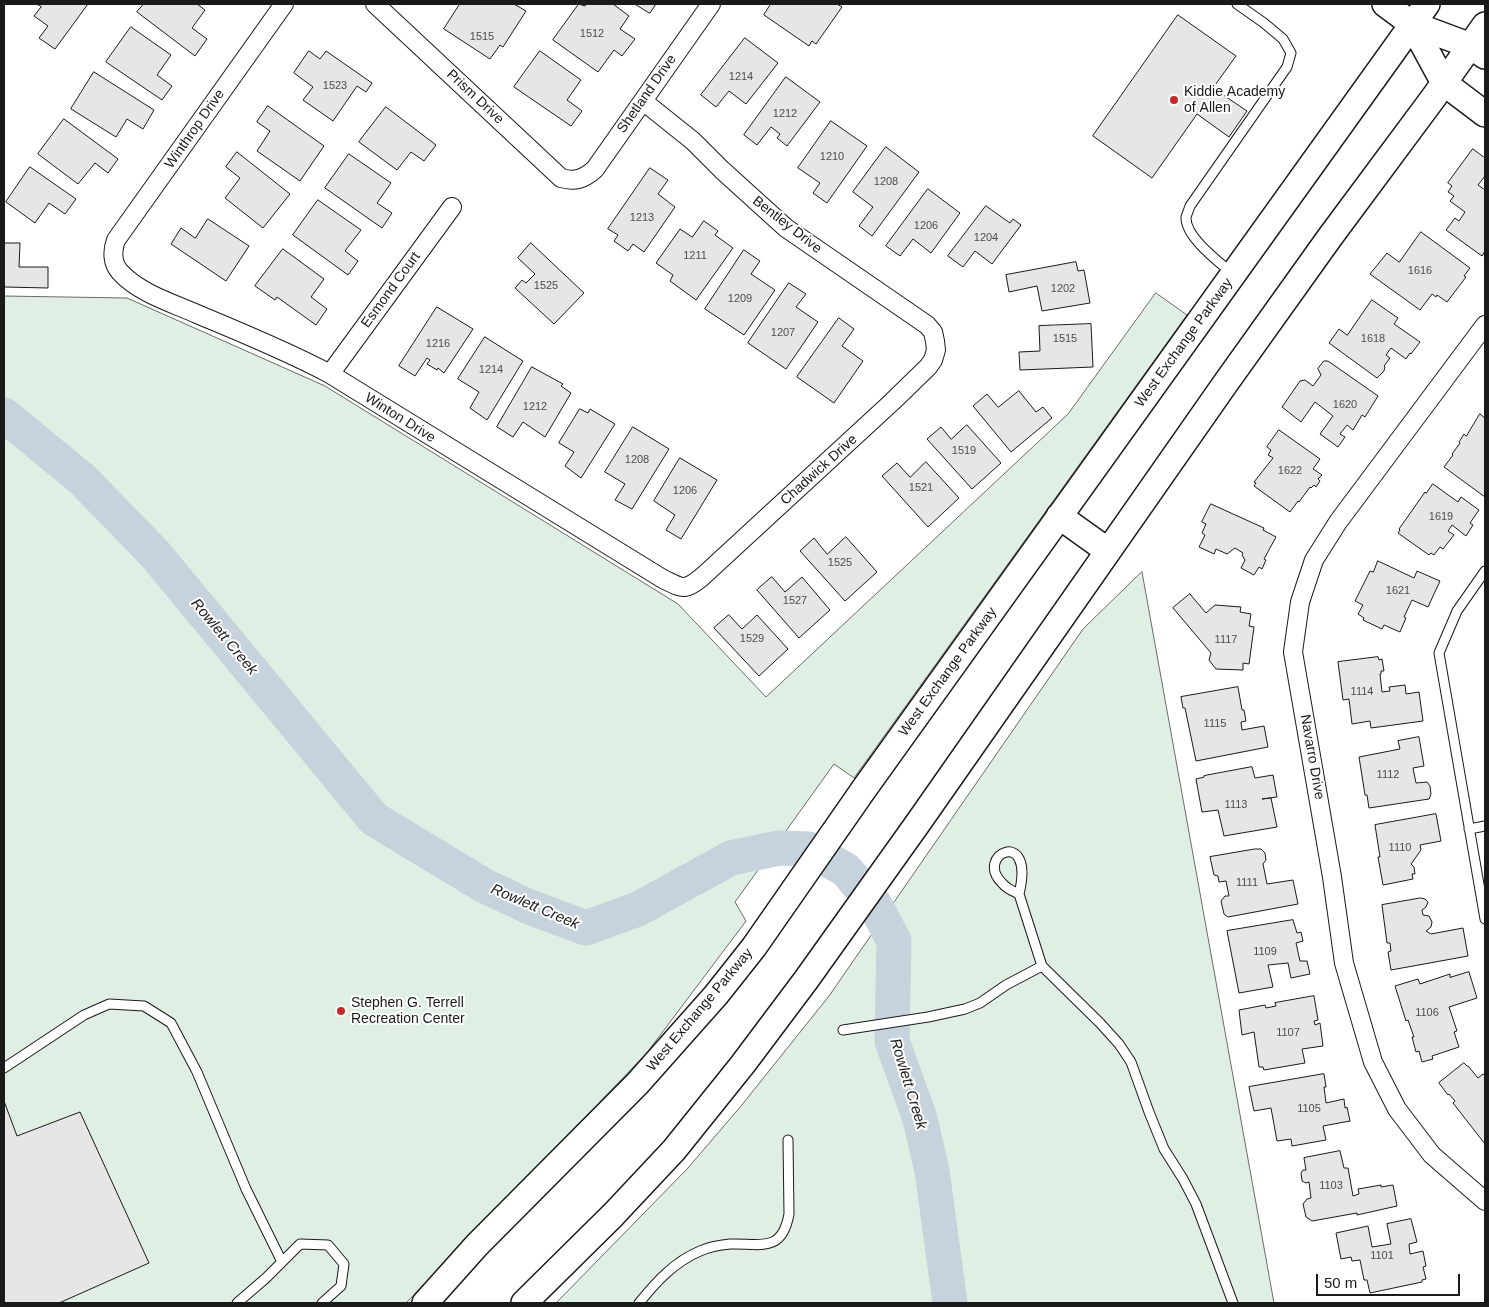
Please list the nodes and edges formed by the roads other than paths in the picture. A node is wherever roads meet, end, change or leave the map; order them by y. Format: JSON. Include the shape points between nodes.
{"nodes":[{"id":1,"x":284,"y":4,"type":"edge"},
{"id":2,"x":711,"y":4,"type":"edge"},
{"id":3,"x":1237,"y":4,"type":"edge"},
{"id":4,"x":1384,"y":4,"type":"edge"},
{"id":5,"x":1427,"y":4,"type":"edge"},
{"id":6,"x":385,"y":7,"type":"edge"},
{"id":7,"x":1412,"y":24,"type":"junction"},
{"id":8,"x":1485,"y":25,"type":"edge"},
{"id":9,"x":1478,"y":51,"type":"edge"},
{"id":10,"x":1444,"y":84,"type":"junction"},
{"id":11,"x":643,"y":101,"type":"junction"},
{"id":12,"x":1485,"y":114,"type":"edge"},
{"id":13,"x":579,"y":180,"type":"joint"},
{"id":14,"x":452,"y":207,"type":"dead end"},
{"id":15,"x":113,"y":257,"type":"joint"},
{"id":16,"x":1234,"y":274,"type":"junction"},
{"id":17,"x":1485,"y":325,"type":"edge"},
{"id":18,"x":936,"y":341,"type":"joint"},
{"id":19,"x":330,"y":374,"type":"junction"},
{"id":20,"x":1059,"y":516,"type":"junction"},
{"id":21,"x":1108,"y":551,"type":"junction"},
{"id":22,"x":1485,"y":571,"type":"edge"},
{"id":23,"x":686,"y":587,"type":"joint"},
{"id":24,"x":1485,"y":826,"type":"edge"},
{"id":25,"x":1470,"y":829,"type":"junction"},
{"id":26,"x":1019,"y":894,"type":"junction"},
{"id":27,"x":1485,"y":919,"type":"edge"},
{"id":28,"x":1042,"y":966,"type":"junction"},
{"id":29,"x":843,"y":1030,"type":"dead end"},
{"id":30,"x":4,"y":1068,"type":"edge"},
{"id":31,"x":788,"y":1140,"type":"dead end"},
{"id":32,"x":1485,"y":1202,"type":"edge"},
{"id":33,"x":282,"y":1262,"type":"junction"},
{"id":34,"x":237,"y":1303,"type":"edge"},
{"id":35,"x":322,"y":1303,"type":"edge"},
{"id":36,"x":425,"y":1303,"type":"edge"},
{"id":37,"x":524,"y":1303,"type":"edge"},
{"id":38,"x":639,"y":1303,"type":"edge"},
{"id":39,"x":1233,"y":1303,"type":"edge"}],
"edges":[{"from":1,"to":15,"type":"street","name":"Winthrop Drive","via":[[116,240]]},
{"from":2,"to":11,"type":"street","name":"Shetland Drive"},
{"from":3,"to":16,"type":"lane","via":[[1264,22],[1283,40],[1291,53],[1287,67],[1190,206],[1186,218],[1188,229],[1198,243]]},
{"from":4,"to":7,"type":"main road"},
{"from":5,"to":7,"type":"main road","name":"West Exchange Parkway"},
{"from":6,"to":13,"type":"street","name":"Prism Drive","via":[[561,178]]},
{"from":7,"to":9,"type":"main road"},
{"from":7,"to":10,"type":"main road"},
{"from":7,"to":16,"type":"main road","name":"West Exchange Parkway"},
{"from":8,"to":9,"type":"main road"},
{"from":9,"to":10,"type":"main road"},
{"from":10,"to":12,"type":"main road"},
{"from":10,"to":21,"type":"main road","via":[[1325,245]]},
{"from":11,"to":13,"type":"street","name":"Shetland Drive","via":[[595,169]]},
{"from":11,"to":18,"type":"street","name":"Bentley Drive","via":[[693,141],[786,228],[927,324]]},
{"from":14,"to":19,"type":"street","name":"Esmond Court"},
{"from":15,"to":19,"type":"street","name":"Winton Drive","via":[[120,272],[144,291]]},
{"from":16,"to":20,"type":"main road","name":"West Exchange Parkway"},
{"from":17,"to":32,"type":"street","name":"Navarro Drive","via":[[1338,522],[1314,560],[1300,602],[1293,652],[1344,963],[1373,1062],[1397,1110],[1432,1156]]},
{"from":18,"to":23,"type":"street","name":"Chadwick Drive","via":[[933,360],[928,367],[702,577]]},
{"from":19,"to":23,"type":"street","name":"Winton Drive","via":[[663,579]]},
{"from":20,"to":21,"type":"main road"},
{"from":20,"to":36,"type":"main road","name":"West Exchange Parkway","via":[[754,947],[716,995],[636,1084],[477,1245]]},
{"from":21,"to":37,"type":"main road","via":[[918,823],[743,1064],[674,1150]]},
{"from":22,"to":25,"type":"lane","via":[[1458,611],[1439,653]]},
{"from":24,"to":25,"type":"lane"},
{"from":25,"to":27,"type":"lane"},
{"from":26,"to":26,"type":"lane","via":[[1022,863],[1018,856],[1005,851],[996,860],[995,873],[1003,884]]},
{"from":26,"to":28,"type":"lane"},
{"from":28,"to":29,"type":"lane","via":[[965,1009]]},
{"from":28,"to":39,"type":"lane","via":[[1100,1023],[1131,1062],[1164,1149],[1196,1204]]},
{"from":30,"to":33,"type":"lane","via":[[84,1016],[109,1004],[144,1006],[171,1023],[197,1072],[246,1189]]},
{"from":31,"to":38,"type":"lane","via":[[789,1214],[780,1236],[761,1246],[730,1244],[692,1255],[671,1268]]},
{"from":33,"to":34,"type":"lane"},
{"from":33,"to":35,"type":"lane","via":[[300,1244],[328,1245],[344,1264],[341,1286]]}]}
